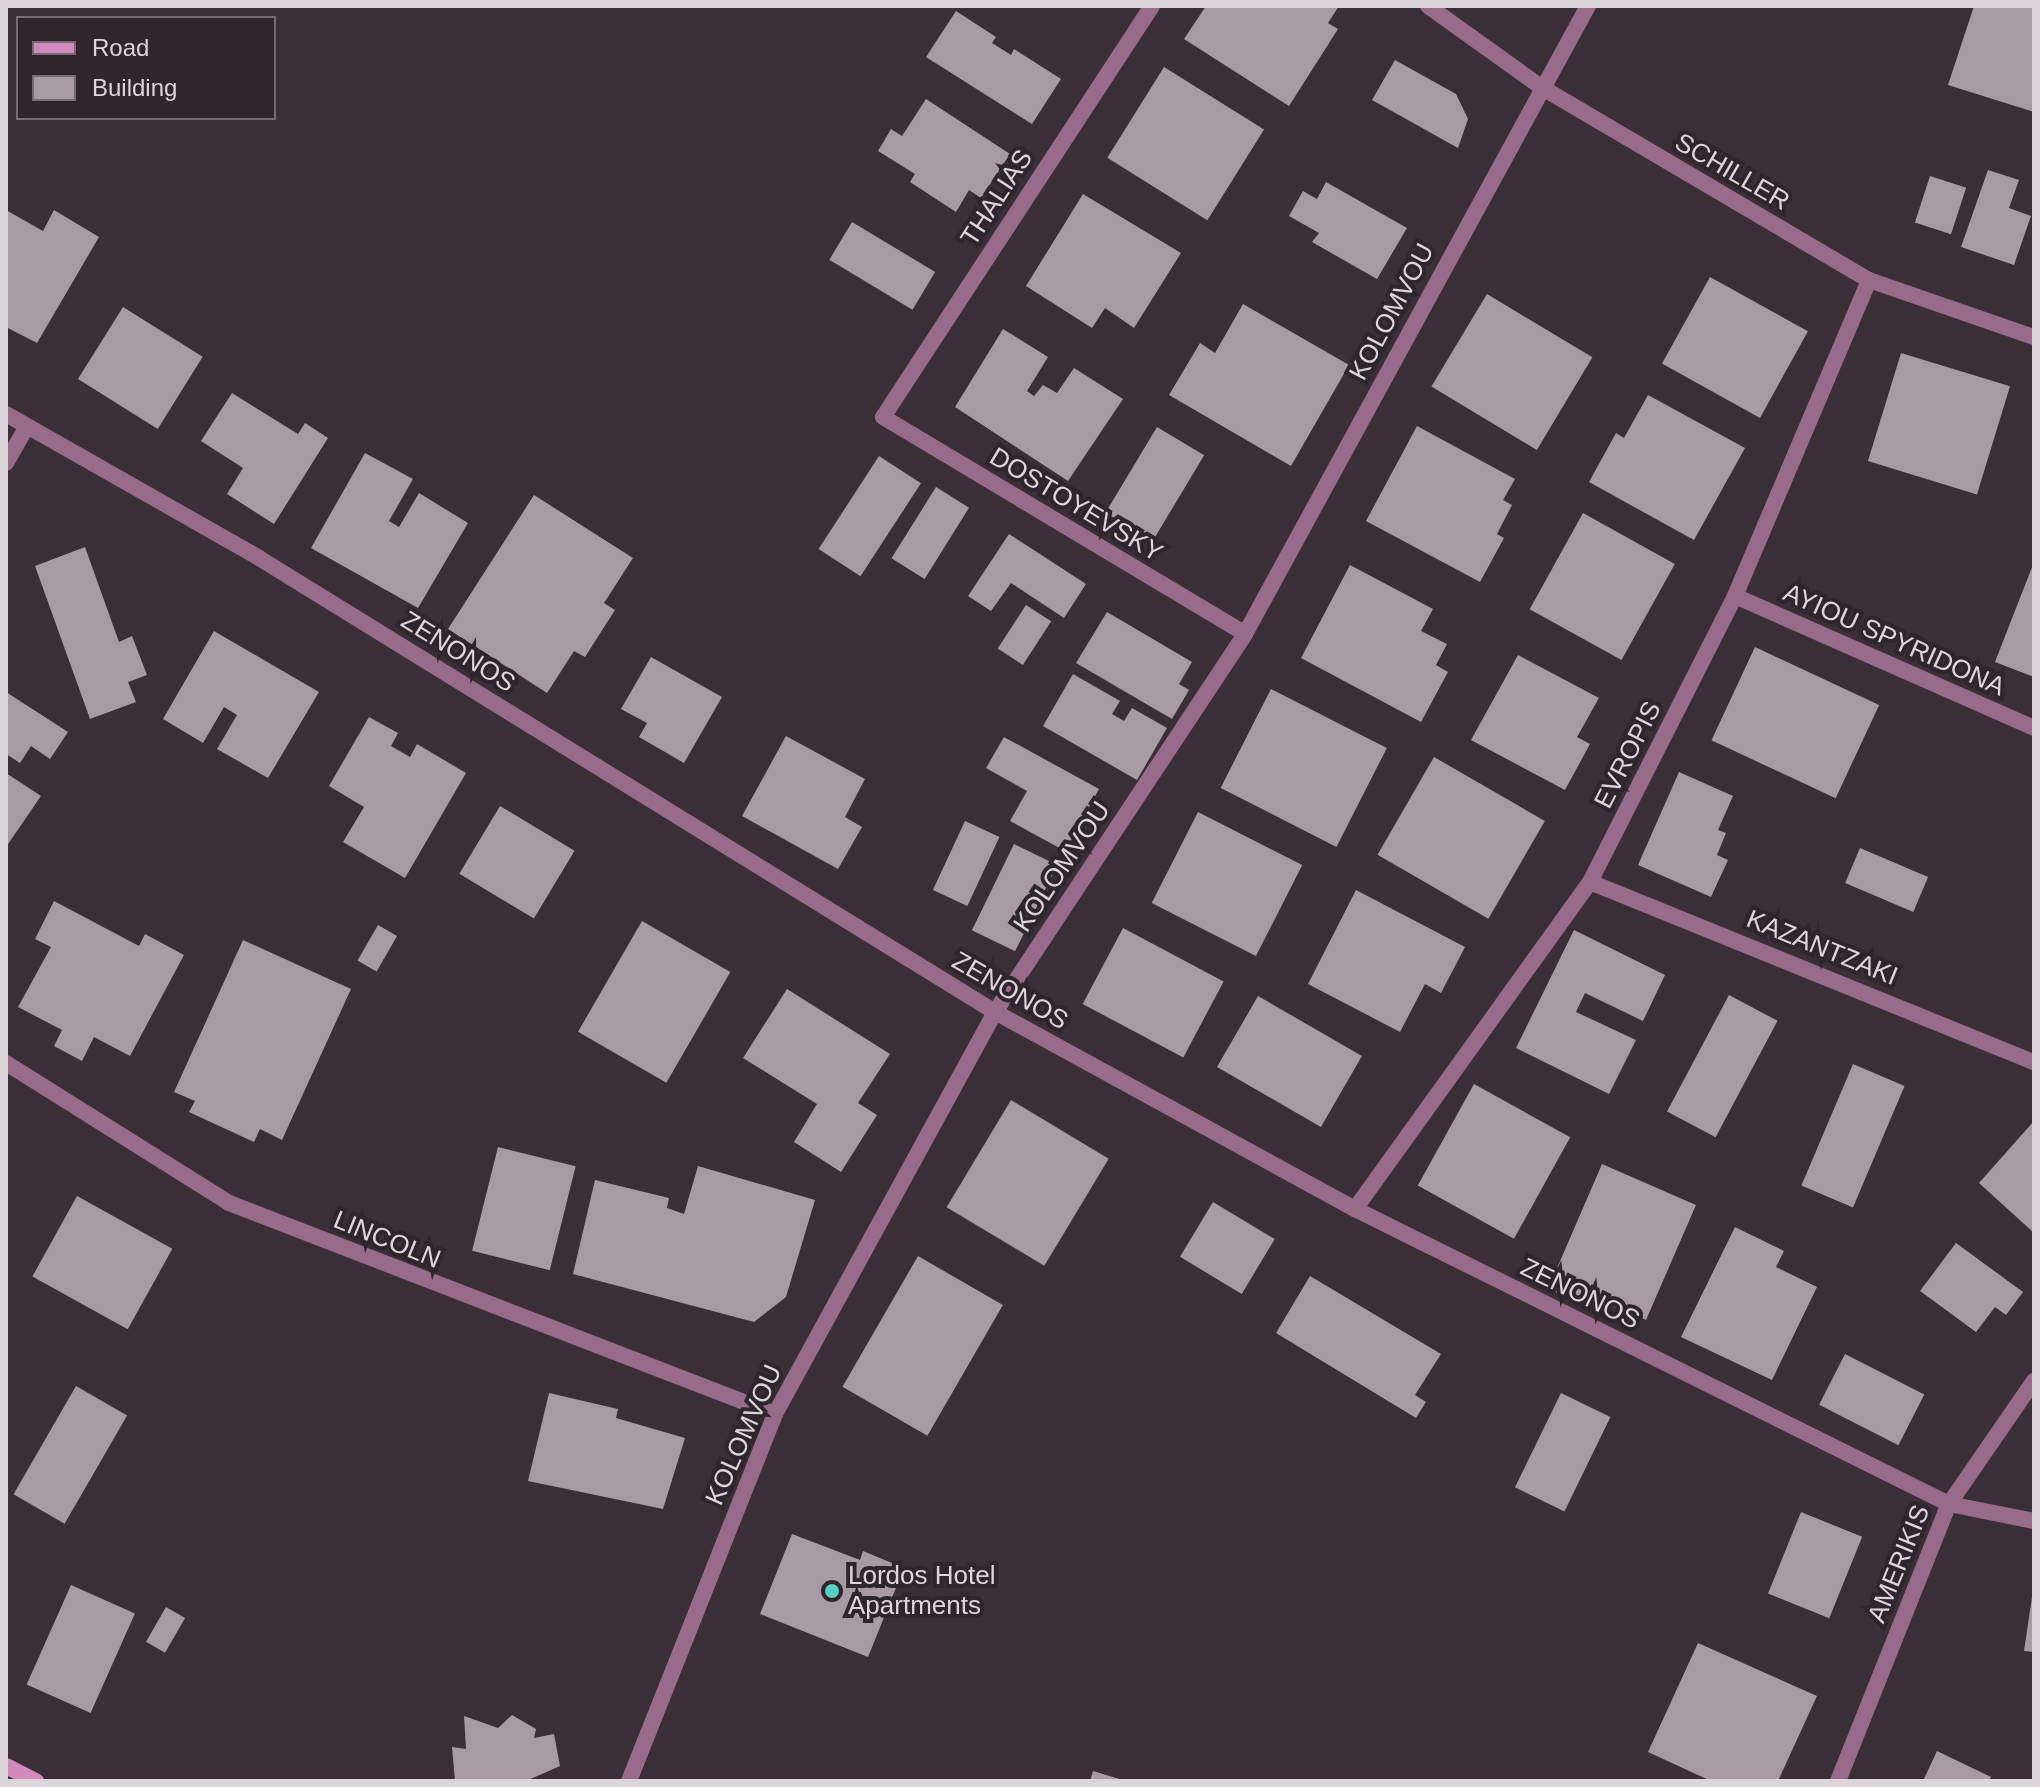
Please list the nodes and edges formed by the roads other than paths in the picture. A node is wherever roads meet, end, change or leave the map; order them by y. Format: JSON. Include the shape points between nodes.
{"nodes":[{"id":1,"x":1152,"y":6,"type":"edge"},
{"id":2,"x":1428,"y":6,"type":"edge"},
{"id":3,"x":1588,"y":6,"type":"edge"},
{"id":4,"x":1541,"y":87,"type":"junction"},
{"id":5,"x":1869,"y":280,"type":"junction"},
{"id":6,"x":2034,"y":337,"type":"edge"},
{"id":7,"x":6,"y":414,"type":"edge"},
{"id":8,"x":883,"y":417,"type":"joint"},
{"id":9,"x":26,"y":428,"type":"junction"},
{"id":10,"x":6,"y":463,"type":"edge"},
{"id":11,"x":1735,"y":596,"type":"junction"},
{"id":12,"x":1245,"y":634,"type":"junction"},
{"id":13,"x":2034,"y":728,"type":"edge"},
{"id":14,"x":1590,"y":882,"type":"junction"},
{"id":15,"x":995,"y":1012,"type":"junction"},
{"id":16,"x":2034,"y":1062,"type":"edge"},
{"id":17,"x":6,"y":1063,"type":"edge"},
{"id":18,"x":1355,"y":1209,"type":"junction"},
{"id":19,"x":2034,"y":1381,"type":"edge"},
{"id":20,"x":775,"y":1414,"type":"junction"},
{"id":21,"x":1949,"y":1504,"type":"junction"},
{"id":22,"x":2034,"y":1521,"type":"edge"},
{"id":23,"x":6,"y":1766,"type":"edge"},
{"id":24,"x":36,"y":1781,"type":"edge"},
{"id":25,"x":629,"y":1781,"type":"edge"},
{"id":26,"x":1838,"y":1781,"type":"edge"}],
"edges":[{"from":1,"to":8,"type":"street","name":"THALIAS"},
{"from":2,"to":4,"type":"street","name":"SCHILLER"},
{"from":3,"to":4,"type":"street","name":"KOLOMVOU"},
{"from":4,"to":5,"type":"street","name":"SCHILLER"},
{"from":4,"to":12,"type":"street","name":"KOLOMVOU"},
{"from":5,"to":6,"type":"street","name":"SCHILLER"},
{"from":5,"to":11,"type":"street","name":"EVROPIS"},
{"from":7,"to":9,"type":"street","name":"ZENONOS"},
{"from":8,"to":12,"type":"street","name":"DOSTOYEVSKY"},
{"from":9,"to":10,"type":"street"},
{"from":9,"to":15,"type":"street","name":"ZENONOS","via":[[259,558]]},
{"from":11,"to":13,"type":"street","name":"AYIOU SPYRIDONA"},
{"from":11,"to":14,"type":"street","name":"EVROPIS"},
{"from":12,"to":15,"type":"street","name":"KOLOMVOU"},
{"from":14,"to":16,"type":"street","name":"KAZANTZAKI"},
{"from":14,"to":18,"type":"street","name":"EVROPIS"},
{"from":15,"to":18,"type":"street","name":"ZENONOS"},
{"from":15,"to":20,"type":"street","name":"KOLOMVOU"},
{"from":17,"to":20,"type":"street","name":"LINCOLN","via":[[229,1203]]},
{"from":18,"to":21,"type":"street","name":"ZENONOS"},
{"from":19,"to":21,"type":"street","name":"AMERIKIS"},
{"from":20,"to":25,"type":"street","name":"KOLOMVOU"},
{"from":21,"to":22,"type":"street","name":"ZENONOS"},
{"from":21,"to":26,"type":"street","name":"AMERIKIS"},
{"from":23,"to":24,"type":"street"}]}
